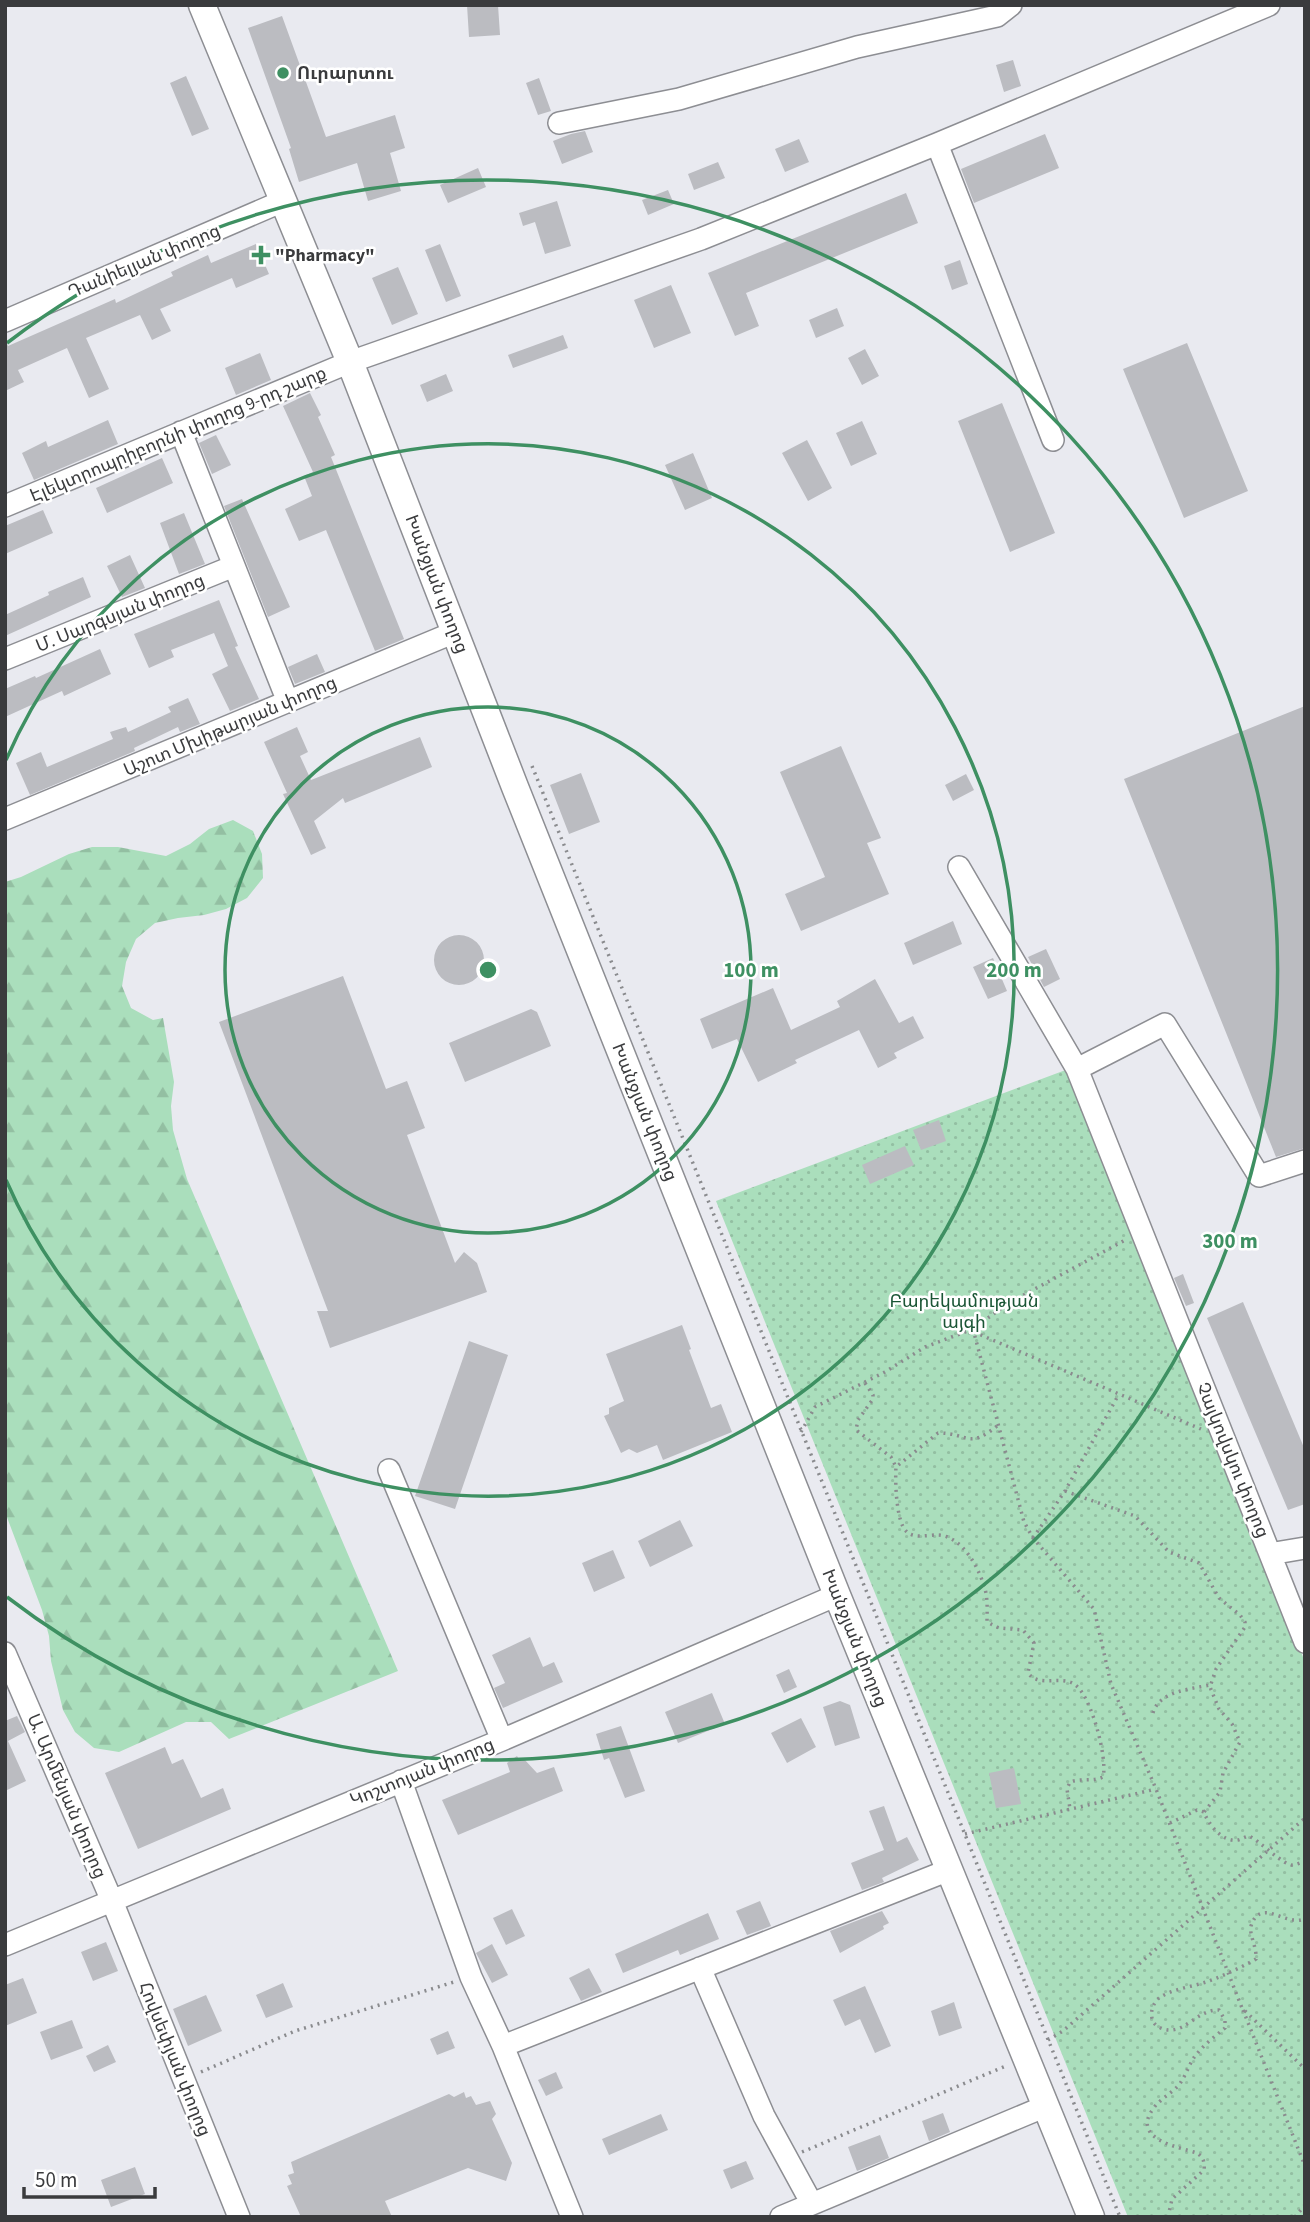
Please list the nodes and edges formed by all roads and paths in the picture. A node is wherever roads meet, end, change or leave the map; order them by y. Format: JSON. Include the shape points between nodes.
{"nodes":[{"id":1,"x":202,"y":5,"type":"edge"},
{"id":2,"x":1011,"y":5,"type":"edge"},
{"id":3,"x":1269,"y":5,"type":"edge"},
{"id":4,"x":559,"y":123,"type":"dead end"},
{"id":5,"x":937,"y":144,"type":"junction"},
{"id":6,"x":283,"y":201,"type":"junction"},
{"id":7,"x":5,"y":321,"type":"edge"},
{"id":8,"x":350,"y":362,"type":"junction"},
{"id":9,"x":181,"y":432,"type":"junction"},
{"id":10,"x":1053,"y":440,"type":"dead end"},
{"id":11,"x":5,"y":506,"type":"edge"},
{"id":12,"x":234,"y":566,"type":"junction"},
{"id":13,"x":455,"y":632,"type":"junction"},
{"id":14,"x":5,"y":659,"type":"edge"},
{"id":15,"x":288,"y":702,"type":"junction"},
{"id":16,"x":529,"y":758,"type":"dead end"},
{"id":17,"x":5,"y":819,"type":"edge"},
{"id":18,"x":959,"y":867,"type":"dead end"},
{"id":19,"x":1077,"y":1069,"type":"junction"},
{"id":20,"x":1305,"y":1161,"type":"edge"},
{"id":21,"x":1143,"y":1230,"type":"junction"},
{"id":22,"x":973,"y":1331,"type":"junction"},
{"id":23,"x":864,"y":1382,"type":"junction"},
{"id":24,"x":1119,"y":1394,"type":"junction"},
{"id":25,"x":998,"y":1425,"type":"junction"},
{"id":26,"x":1204,"y":1430,"type":"dead end"},
{"id":27,"x":801,"y":1432,"type":"junction"},
{"id":28,"x":896,"y":1467,"type":"junction"},
{"id":29,"x":388,"y":1470,"type":"dead end"},
{"id":30,"x":1065,"y":1491,"type":"junction"},
{"id":31,"x":1033,"y":1538,"type":"junction"},
{"id":32,"x":1305,"y":1548,"type":"edge"},
{"id":33,"x":1270,"y":1553,"type":"junction"},
{"id":34,"x":837,"y":1595,"type":"junction"},
{"id":35,"x":1295,"y":1595,"type":"edge"},
{"id":36,"x":1305,"y":1642,"type":"edge"},
{"id":37,"x":5,"y":1653,"type":"edge"},
{"id":38,"x":1210,"y":1685,"type":"junction"},
{"id":39,"x":1153,"y":1713,"type":"dead end"},
{"id":40,"x":502,"y":1740,"type":"junction"},
{"id":41,"x":401,"y":1781,"type":"junction"},
{"id":42,"x":1156,"y":1789,"type":"junction"},
{"id":43,"x":1070,"y":1809,"type":"junction"},
{"id":44,"x":1204,"y":1812,"type":"junction"},
{"id":45,"x":1305,"y":1818,"type":"edge"},
{"id":46,"x":1170,"y":1823,"type":"junction"},
{"id":47,"x":965,"y":1834,"type":"junction"},
{"id":48,"x":1270,"y":1849,"type":"junction"},
{"id":49,"x":1305,"y":1861,"type":"edge"},
{"id":50,"x":949,"y":1870,"type":"junction"},
{"id":51,"x":112,"y":1901,"type":"junction"},
{"id":52,"x":1204,"y":1908,"type":"junction"},
{"id":53,"x":1305,"y":1919,"type":"edge"},
{"id":54,"x":5,"y":1945,"type":"edge"},
{"id":55,"x":700,"y":1968,"type":"junction"},
{"id":56,"x":1229,"y":1973,"type":"junction"},
{"id":57,"x":471,"y":1977,"type":"junction"},
{"id":58,"x":1242,"y":2008,"type":"junction"},
{"id":59,"x":1048,"y":2040,"type":"junction"},
{"id":60,"x":503,"y":2046,"type":"junction"},
{"id":61,"x":1026,"y":2058,"type":"junction"},
{"id":62,"x":1305,"y":2069,"type":"edge"},
{"id":63,"x":183,"y":2080,"type":"junction"},
{"id":64,"x":1046,"y":2106,"type":"junction"},
{"id":65,"x":787,"y":2158,"type":"junction"},
{"id":66,"x":1305,"y":2166,"type":"edge"},
{"id":67,"x":811,"y":2204,"type":"junction"},
{"id":68,"x":1305,"y":2205,"type":"edge"},
{"id":69,"x":239,"y":2217,"type":"edge"},
{"id":70,"x":572,"y":2217,"type":"edge"},
{"id":71,"x":781,"y":2217,"type":"edge"},
{"id":72,"x":1091,"y":2217,"type":"edge"},
{"id":73,"x":1120,"y":2217,"type":"edge"},
{"id":74,"x":1168,"y":2217,"type":"edge"},
{"id":75,"x":1295,"y":2217,"type":"edge"}],
"edges":[{"from":1,"to":6,"type":"main road","name":"Խանջյան փողոց"},
{"from":2,"to":4,"type":"street","via":[[996,16],[858,47],[678,99]]},
{"from":3,"to":5,"type":"street","name":"Էլեկտրոպրիբորնի փողոց 9-րդ շարք"},
{"from":5,"to":8,"type":"street","name":"Էլեկտրոպրիբորնի փողոց 9-րդ շարք","via":[[701,239]]},
{"from":5,"to":10,"type":"street"},
{"from":6,"to":7,"type":"street","name":"Դանիելյան փողոց"},
{"from":6,"to":8,"type":"main road","name":"Խանջյան փողոց"},
{"from":8,"to":9,"type":"street","name":"Էլեկտրոպրիբորնի փողոց 9-րդ շարք"},
{"from":8,"to":13,"type":"main road","name":"Խանջյան փողոց"},
{"from":9,"to":11,"type":"street","name":"Էլեկտրոպրիբորնի փողոց 9-րդ շարք"},
{"from":9,"to":12,"type":"street"},
{"from":12,"to":14,"type":"street","name":"Մ. Սարգսյան փողոց"},
{"from":12,"to":15,"type":"street"},
{"from":13,"to":15,"type":"street","name":"Աշոտ Մխիթարյան փողոց"},
{"from":13,"to":34,"type":"main road","name":"Խանջյան փողոց"},
{"from":15,"to":17,"type":"street","name":"Աշոտ Մխիթարյան փողոց"},
{"from":16,"to":27,"type":"path"},
{"from":18,"to":19,"type":"street","name":"Չայկովսկու փողոց"},
{"from":19,"to":20,"type":"street","via":[[1165,1024],[1259,1175]]},
{"from":19,"to":21,"type":"street","name":"Չայկովսկու փողոց"},
{"from":21,"to":22,"type":"path","via":[[1019,1297]]},
{"from":21,"to":33,"type":"street","name":"Չայկովսկու փողոց"},
{"from":22,"to":23,"type":"path","via":[[925,1347]]},
{"from":22,"to":24,"type":"path"},
{"from":22,"to":25,"type":"path"},
{"from":23,"to":27,"type":"path","via":[[815,1407]]},
{"from":23,"to":28,"type":"path","via":[[873,1399],[856,1430],[891,1457]]},
{"from":24,"to":26,"type":"path"},
{"from":24,"to":30,"type":"path"},
{"from":25,"to":28,"type":"path","via":[[973,1440],[938,1433]]},
{"from":25,"to":31,"type":"path","via":[[1024,1522]]},
{"from":27,"to":47,"type":"path"},
{"from":28,"to":43,"type":"path","via":[[902,1525],[907,1533],[948,1536],[961,1545],[985,1588],[987,1622],[1023,1630],[1034,1643],[1031,1677],[1064,1680],[1083,1693],[1105,1768],[1103,1777],[1095,1781],[1070,1782]]},
{"from":29,"to":40,"type":"street"},
{"from":30,"to":31,"type":"path"},
{"from":30,"to":38,"type":"path","via":[[1135,1516],[1169,1552],[1199,1563],[1219,1598],[1240,1615],[1245,1627]]},
{"from":31,"to":42,"type":"path","via":[[1094,1609],[1111,1684]]},
{"from":32,"to":33,"type":"street"},
{"from":33,"to":35,"type":"street","name":"Չայկովսկու փողոց"},
{"from":34,"to":40,"type":"street","name":"Կոշտոյան փողոց"},
{"from":34,"to":50,"type":"main road","name":"Խանջյան փողոց"},
{"from":35,"to":36,"type":"street","name":"Չայկովսկու փողոց"},
{"from":37,"to":51,"type":"street","name":"Ա. Արմենյան փողոց"},
{"from":38,"to":39,"type":"path","via":[[1164,1698]]},
{"from":38,"to":44,"type":"path","via":[[1240,1742],[1223,1773],[1220,1792]]},
{"from":40,"to":41,"type":"street","name":"Կոշտոյան փողոց"},
{"from":41,"to":51,"type":"street","name":"Կոշտոյան փողոց"},
{"from":41,"to":57,"type":"street"},
{"from":42,"to":43,"type":"path"},
{"from":42,"to":46,"type":"path"},
{"from":43,"to":47,"type":"path"},
{"from":44,"to":46,"type":"path","via":[[1197,1810]]},
{"from":44,"to":48,"type":"path","via":[[1211,1827],[1228,1839],[1249,1836]]},
{"from":45,"to":48,"type":"path"},
{"from":46,"to":52,"type":"path"},
{"from":47,"to":59,"type":"path"},
{"from":48,"to":49,"type":"path","via":[[1284,1863],[1293,1866]]},
{"from":48,"to":52,"type":"path"},
{"from":50,"to":55,"type":"street"},
{"from":50,"to":61,"type":"main road","name":"Խանջյան փողոց"},
{"from":51,"to":54,"type":"street","name":"Կոշտոյան փողոց"},
{"from":51,"to":63,"type":"street","name":"Հովսեփյան փողոց"},
{"from":52,"to":56,"type":"path"},
{"from":52,"to":59,"type":"path"},
{"from":53,"to":56,"type":"path","via":[[1295,1921],[1272,1912],[1257,1918],[1251,1925],[1256,1959]]},
{"from":55,"to":60,"type":"street"},
{"from":55,"to":65,"type":"street"},
{"from":56,"to":58,"type":"path"},
{"from":56,"to":74,"type":"path","via":[[1169,1993],[1152,2009],[1154,2023],[1169,2030],[1213,2010],[1219,2010],[1225,2021],[1225,2028],[1196,2054],[1180,2085],[1161,2099],[1147,2123],[1155,2138],[1201,2155],[1205,2164],[1172,2199]]},
{"from":57,"to":60,"type":"street"},
{"from":57,"to":63,"type":"path","via":[[295,2031]]},
{"from":58,"to":62,"type":"path"},
{"from":58,"to":66,"type":"path"},
{"from":59,"to":73,"type":"path"},
{"from":60,"to":70,"type":"street"},
{"from":61,"to":64,"type":"main road","name":"Խանջյան փողոց"},
{"from":61,"to":65,"type":"path"},
{"from":63,"to":69,"type":"street","name":"Հովսեփյան փողոց"},
{"from":64,"to":67,"type":"street"},
{"from":64,"to":72,"type":"main road","name":"Խանջյան փողոց"},
{"from":65,"to":67,"type":"street"},
{"from":67,"to":71,"type":"street"},
{"from":68,"to":75,"type":"path"}]}
